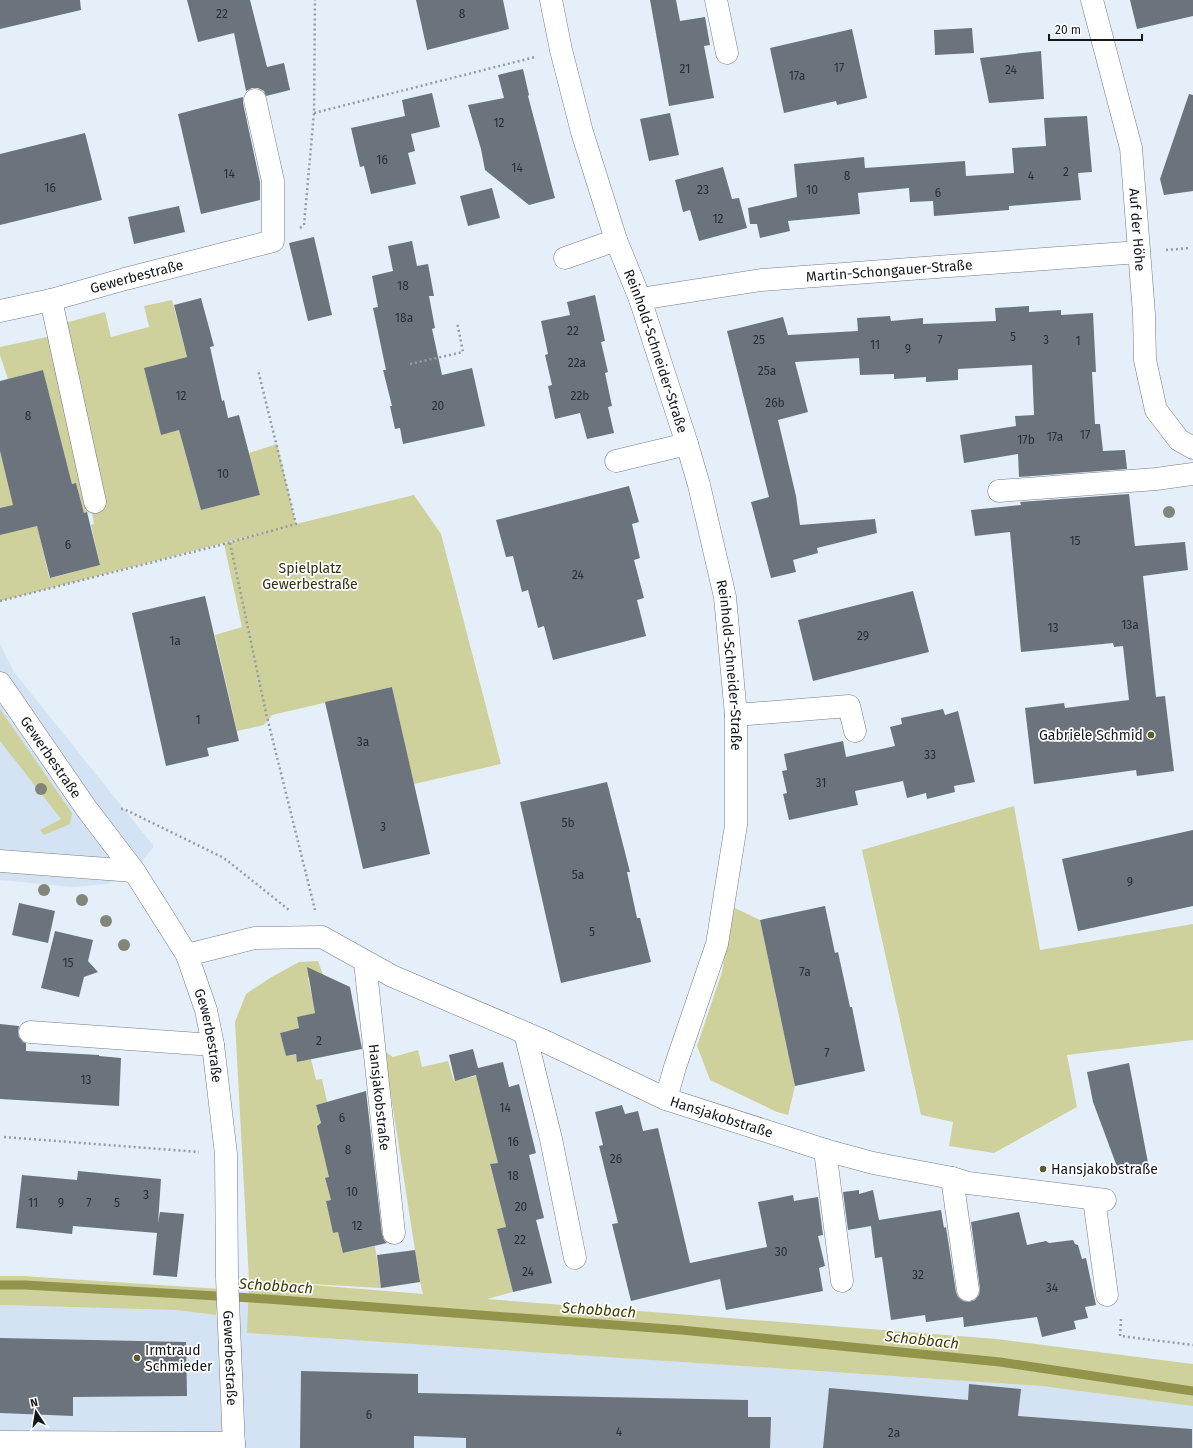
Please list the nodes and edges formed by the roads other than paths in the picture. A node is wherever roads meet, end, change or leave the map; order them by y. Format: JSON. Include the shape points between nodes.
{"nodes":[{"id":1,"x":551,"y":0,"type":"edge"},
{"id":2,"x":716,"y":0,"type":"edge"},
{"id":3,"x":1092,"y":0,"type":"edge"},
{"id":4,"x":727,"y":53,"type":"dead end"},
{"id":5,"x":255,"y":100,"type":"dead end"},
{"id":6,"x":616,"y":240,"type":"junction"},
{"id":7,"x":1139,"y":252,"type":"junction"},
{"id":8,"x":565,"y":258,"type":"dead end"},
{"id":9,"x":640,"y":299,"type":"junction"},
{"id":10,"x":51,"y":300,"type":"junction"},
{"id":11,"x":0,"y":311,"type":"edge"},
{"id":12,"x":687,"y":444,"type":"junction"},
{"id":13,"x":1193,"y":448,"type":"edge"},
{"id":14,"x":616,"y":461,"type":"dead end"},
{"id":15,"x":1193,"y":474,"type":"edge"},
{"id":16,"x":998,"y":491,"type":"dead end"},
{"id":17,"x":95,"y":502,"type":"dead end"},
{"id":18,"x":0,"y":682,"type":"edge"},
{"id":19,"x":736,"y":715,"type":"junction"},
{"id":20,"x":855,"y":731,"type":"dead end"},
{"id":21,"x":0,"y":861,"type":"edge"},
{"id":22,"x":134,"y":871,"type":"junction"},
{"id":23,"x":187,"y":955,"type":"junction"},
{"id":24,"x":365,"y":962,"type":"junction"},
{"id":25,"x":30,"y":1032,"type":"dead end"},
{"id":26,"x":525,"y":1033,"type":"junction"},
{"id":27,"x":213,"y":1045,"type":"junction"},
{"id":28,"x":666,"y":1098,"type":"junction"},
{"id":29,"x":825,"y":1150,"type":"junction"},
{"id":30,"x":952,"y":1178,"type":"junction"},
{"id":31,"x":394,"y":1233,"type":"dead end"},
{"id":32,"x":575,"y":1258,"type":"dead end"},
{"id":33,"x":842,"y":1281,"type":"dead end"},
{"id":34,"x":968,"y":1290,"type":"dead end"},
{"id":35,"x":1107,"y":1295,"type":"dead end"},
{"id":36,"x":0,"y":1442,"type":"edge"},
{"id":37,"x":234,"y":1446,"type":"edge"}],
"edges":[{"from":1,"to":6,"type":"street","name":"Reinhold-Schneider-Straße","via":[[582,132]]},
{"from":2,"to":4,"type":"street"},
{"from":3,"to":7,"type":"street","name":"Auf der Höhe","via":[[1131,148]]},
{"from":5,"to":10,"type":"street","name":"Gewerbestraße","via":[[273,181],[273,241]]},
{"from":6,"to":8,"type":"street"},
{"from":6,"to":9,"type":"street","name":"Reinhold-Schneider-Straße"},
{"from":7,"to":9,"type":"street","name":"Martin-Schongauer-Straße","via":[[761,280]]},
{"from":7,"to":13,"type":"street","name":"Auf der Höhe","via":[[1145,360],[1156,410],[1179,440]]},
{"from":9,"to":12,"type":"street","name":"Reinhold-Schneider-Straße"},
{"from":10,"to":11,"type":"street","name":"Gewerbestraße"},
{"from":10,"to":17,"type":"street"},
{"from":12,"to":14,"type":"street"},
{"from":12,"to":19,"type":"street","name":"Reinhold-Schneider-Straße","via":[[725,597]]},
{"from":15,"to":16,"type":"street"},
{"from":18,"to":22,"type":"street","name":"Gewerbestraße","via":[[86,808]]},
{"from":19,"to":20,"type":"street","via":[[849,706]]},
{"from":19,"to":28,"type":"street","name":"Reinhold-Schneider-Straße","via":[[736,825],[717,944]]},
{"from":21,"to":22,"type":"street"},
{"from":22,"to":23,"type":"street","name":"Gewerbestraße"},
{"from":23,"to":24,"type":"street","name":"Hansjakobstraße","via":[[255,938],[322,937]]},
{"from":23,"to":27,"type":"street","name":"Gewerbestraße","via":[[206,1010]]},
{"from":24,"to":26,"type":"street","name":"Hansjakobstraße"},
{"from":24,"to":31,"type":"street","name":"Hansjakobstraße"},
{"from":25,"to":27,"type":"street"},
{"from":26,"to":28,"type":"street","name":"Hansjakobstraße"},
{"from":26,"to":32,"type":"street"},
{"from":27,"to":37,"type":"street","name":"Gewerbestraße","via":[[226,1154],[227,1277]]},
{"from":28,"to":29,"type":"street","name":"Hansjakobstraße"},
{"from":29,"to":30,"type":"street","name":"Hansjakobstraße","via":[[872,1163]]},
{"from":29,"to":33,"type":"street"},
{"from":30,"to":34,"type":"street"},
{"from":30,"to":35,"type":"street","name":"Hansjakobstraße","via":[[968,1183],[1100,1200]]},
{"from":36,"to":37,"type":"street"}]}
